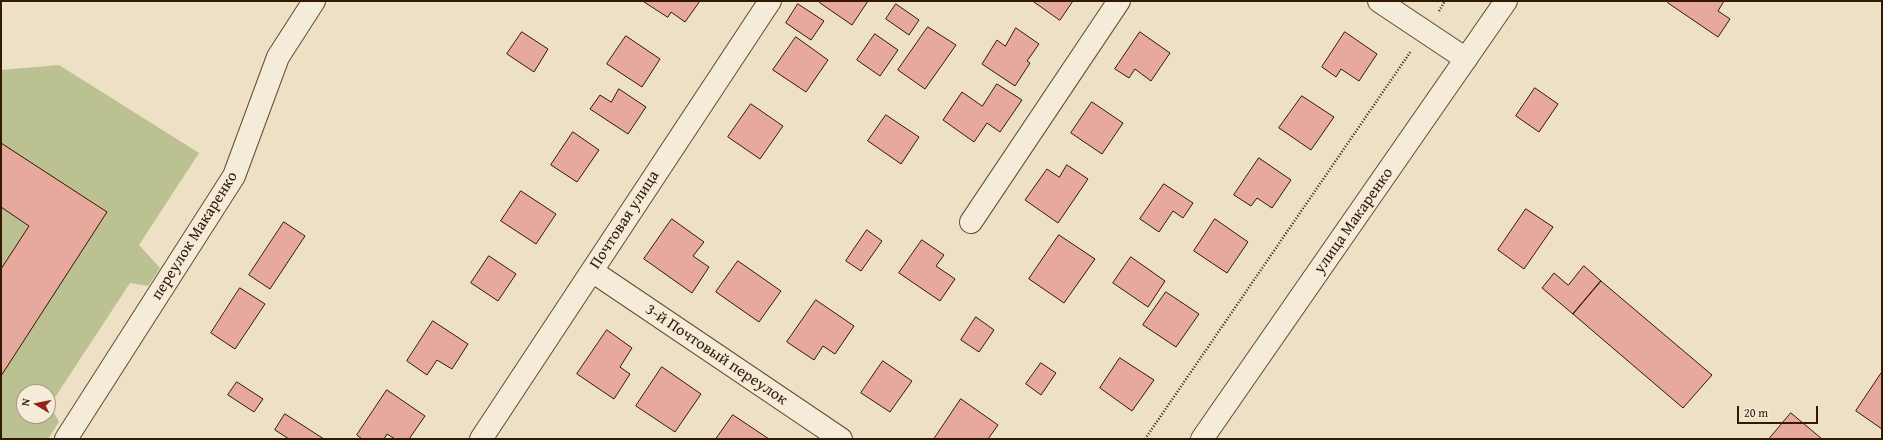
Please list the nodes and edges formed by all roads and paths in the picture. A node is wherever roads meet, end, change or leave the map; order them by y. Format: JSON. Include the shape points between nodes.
{"nodes":[{"id":1,"x":314,"y":1,"type":"edge"},
{"id":2,"x":770,"y":1,"type":"edge"},
{"id":3,"x":1119,"y":1,"type":"edge"},
{"id":4,"x":1379,"y":1,"type":"edge"},
{"id":5,"x":1445,"y":1,"type":"edge"},
{"id":6,"x":1506,"y":1,"type":"edge"},
{"id":7,"x":1425,"y":32,"type":"junction"},
{"id":8,"x":1466,"y":58,"type":"junction"},
{"id":9,"x":971,"y":222,"type":"dead end"},
{"id":10,"x":592,"y":270,"type":"junction"},
{"id":11,"x":66,"y":439,"type":"edge"},
{"id":12,"x":481,"y":439,"type":"edge"},
{"id":13,"x":841,"y":439,"type":"edge"},
{"id":14,"x":1145,"y":439,"type":"edge"},
{"id":15,"x":1202,"y":439,"type":"edge"}],
"edges":[{"from":1,"to":11,"type":"street","name":"переулок Макаренко","via":[[278,56],[234,176]]},
{"from":2,"to":10,"type":"street","name":"Почтовая улица"},
{"from":3,"to":9,"type":"street"},
{"from":4,"to":7,"type":"street"},
{"from":5,"to":7,"type":"path"},
{"from":6,"to":8,"type":"street","name":"улица Макаренко"},
{"from":7,"to":8,"type":"street"},
{"from":7,"to":14,"type":"path"},
{"from":8,"to":15,"type":"street","name":"улица Макаренко"},
{"from":10,"to":12,"type":"street","name":"Почтовая улица"},
{"from":10,"to":13,"type":"street","name":"3-й Почтовый переулок"}]}
